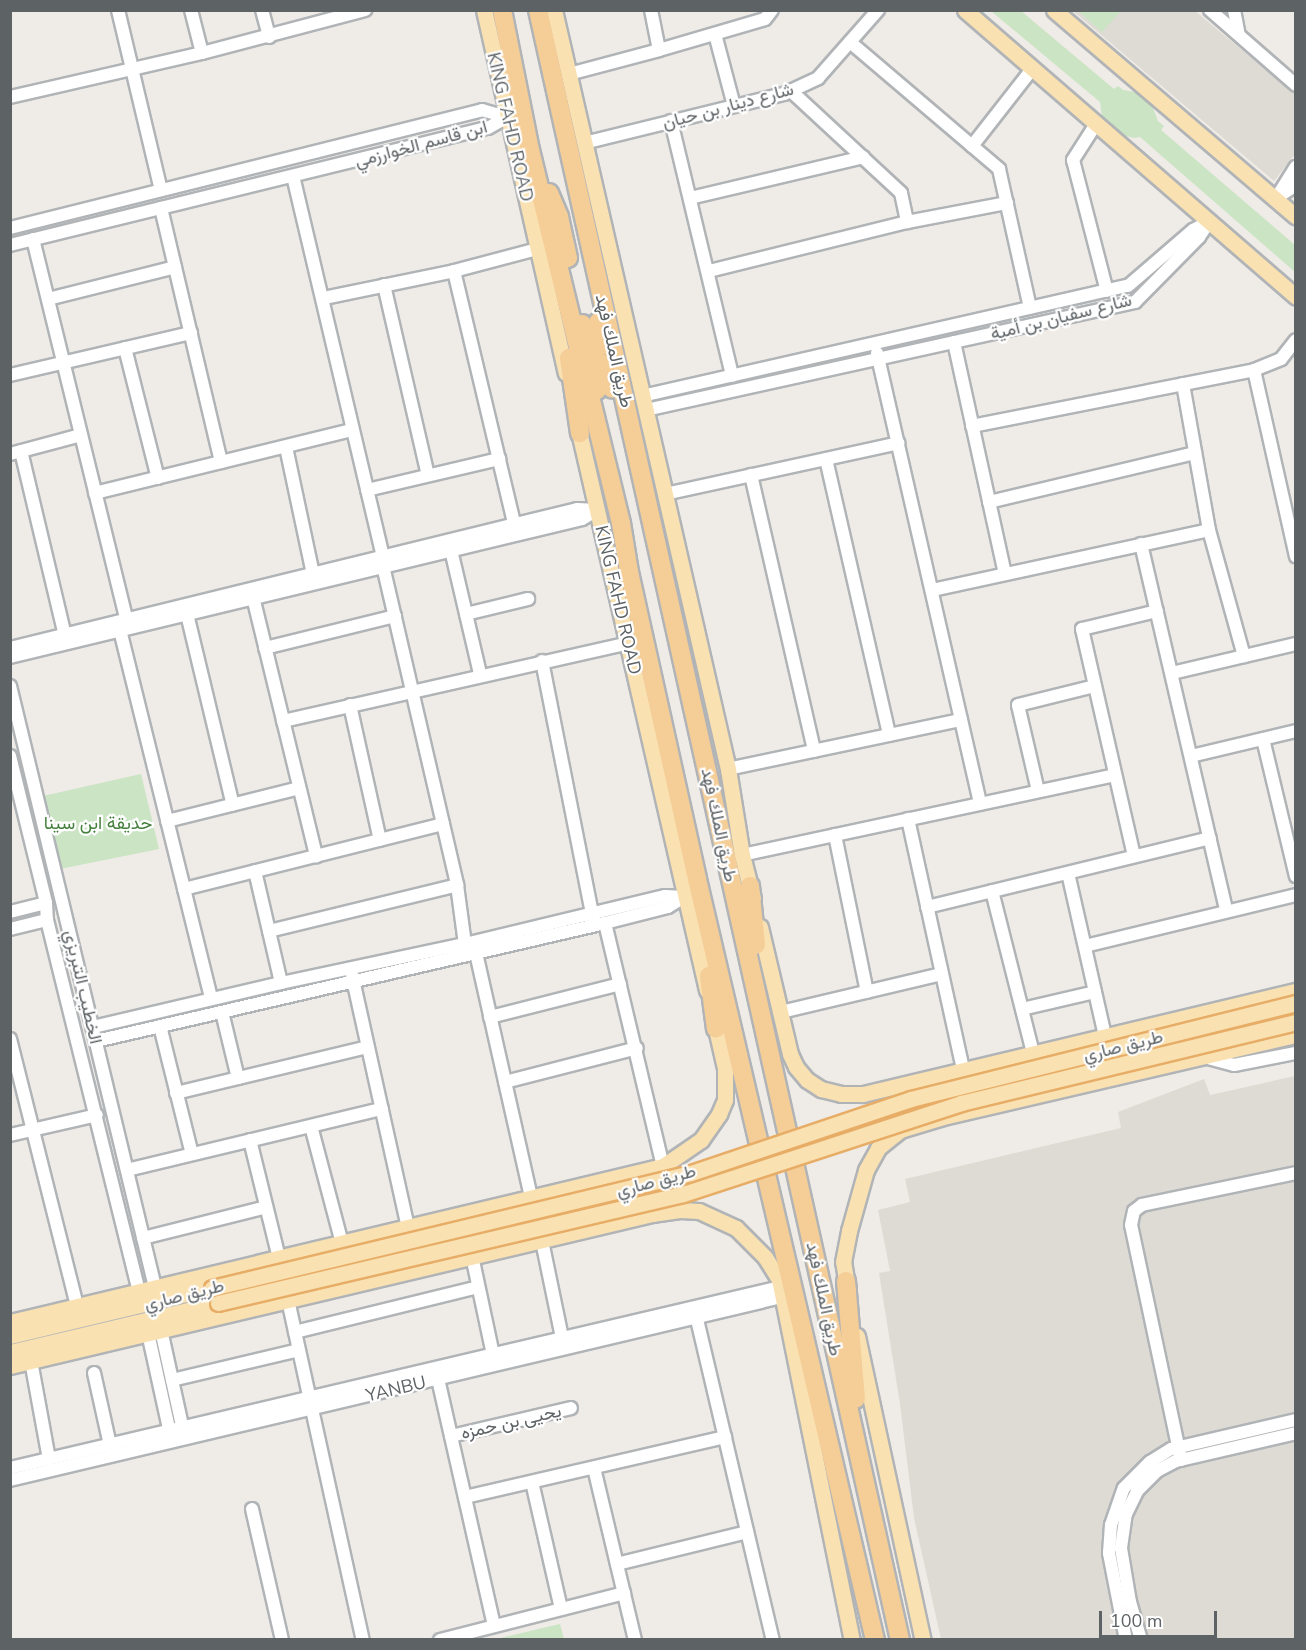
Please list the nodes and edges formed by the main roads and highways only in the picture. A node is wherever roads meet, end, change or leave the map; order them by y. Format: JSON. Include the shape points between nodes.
{"nodes":[{"id":1,"x":484,"y":10,"type":"edge"},
{"id":2,"x":538,"y":10,"type":"edge"},
{"id":3,"x":554,"y":10,"type":"edge"},
{"id":4,"x":965,"y":10,"type":"edge"},
{"id":5,"x":1054,"y":10,"type":"edge"},
{"id":6,"x":502,"y":11,"type":"edge"},
{"id":7,"x":530,"y":150,"type":"junction"},
{"id":8,"x":570,"y":157,"type":"junction"},
{"id":9,"x":1296,"y":217,"type":"edge"},
{"id":10,"x":555,"y":255,"type":"junction"},
{"id":11,"x":1296,"y":297,"type":"edge"},
{"id":12,"x":579,"y":434,"type":"junction"},
{"id":13,"x":621,"y":523,"type":"junction"},
{"id":14,"x":663,"y":573,"type":"junction"},
{"id":15,"x":613,"y":578,"type":"junction"},
{"id":16,"x":670,"y":763,"type":"junction"},
{"id":17,"x":697,"y":879,"type":"junction"},
{"id":18,"x":750,"y":886,"type":"junction"},
{"id":19,"x":1296,"y":991,"type":"edge"},
{"id":20,"x":1296,"y":1003,"type":"edge"},
{"id":21,"x":1296,"y":1022,"type":"edge"},
{"id":22,"x":716,"y":1029,"type":"junction"},
{"id":23,"x":765,"y":1030,"type":"junction"},
{"id":24,"x":1296,"y":1035,"type":"edge"},
{"id":25,"x":846,"y":1281,"type":"junction"},
{"id":26,"x":11,"y":1322,"type":"edge"},
{"id":27,"x":10,"y":1352,"type":"edge"},
{"id":28,"x":10,"y":1366,"type":"edge"},
{"id":29,"x":863,"y":1473,"type":"junction"},
{"id":30,"x":852,"y":1640,"type":"edge"},
{"id":31,"x":875,"y":1640,"type":"edge"},
{"id":32,"x":900,"y":1640,"type":"edge"},
{"id":33,"x":922,"y":1640,"type":"edge"}],
"edges":[{"from":1,"to":12,"type":"main road","name":"KING FAHD ROAD"},
{"from":2,"to":8,"type":"highway","name":"طريق الملك فهد"},
{"from":3,"to":18,"type":"main road","name":"طريق الملك فهد","via":[[728,769]]},
{"from":4,"to":11,"type":"main road"},
{"from":5,"to":9,"type":"main road"},
{"from":6,"to":7,"type":"highway","name":"طريق الملك فهد"},
{"from":7,"to":8,"type":"highway","via":[[559,217],[586,339],[591,348],[598,348],[598,325]]},
{"from":7,"to":10,"type":"highway","name":"طريق الملك فهد"},
{"from":8,"to":14,"type":"highway","name":"طريق الملك فهد"},
{"from":10,"to":12,"type":"highway"},
{"from":10,"to":13,"type":"highway","name":"طريق الملك فهد"},
{"from":12,"to":15,"type":"main road","name":"KING FAHD ROAD"},
{"from":13,"to":14,"type":"highway","via":[[594,377],[597,364],[603,364],[608,371],[648,531]]},
{"from":13,"to":16,"type":"highway","name":"طريق الملك فهد"},
{"from":14,"to":23,"type":"highway","name":"طريق الملك فهد"},
{"from":15,"to":16,"type":"main road","name":"طريق الملك فهد"},
{"from":15,"to":22,"type":"main road","name":"KING FAHD ROAD"},
{"from":16,"to":17,"type":"highway","name":"طريق الملك فهد"},
{"from":17,"to":22,"type":"highway"},
{"from":17,"to":31,"type":"highway","name":"طريق الملك فهد"},
{"from":18,"to":19,"type":"main road","name":"طريق الملك فهد","via":[[790,1054],[807,1080],[841,1094],[863,1094]]},
{"from":18,"to":23,"type":"highway"},
{"from":20,"to":26,"type":"main road","name":"طريق صاري","bridge":true,"via":[[911,1099],[691,1173],[212,1288]]},
{"from":21,"to":27,"type":"main road","name":"طريق صاري","bridge":true,"via":[[961,1103],[683,1194]]},
{"from":22,"to":26,"type":"main road","name":"KING FAHD ROAD","via":[[726,1084],[719,1114],[690,1150],[663,1166]]},
{"from":23,"to":29,"type":"highway","name":"طريق الملك فهد"},
{"from":24,"to":25,"type":"main road","via":[[900,1130],[878,1148],[867,1170],[849,1230],[843,1262]]},
{"from":25,"to":29,"type":"highway"},
{"from":25,"to":33,"type":"main road"},
{"from":28,"to":30,"type":"main road","via":[[652,1214],[699,1211],[736,1228],[765,1257],[780,1287]]},
{"from":29,"to":32,"type":"highway","name":"طريق الملك فهد"}]}
